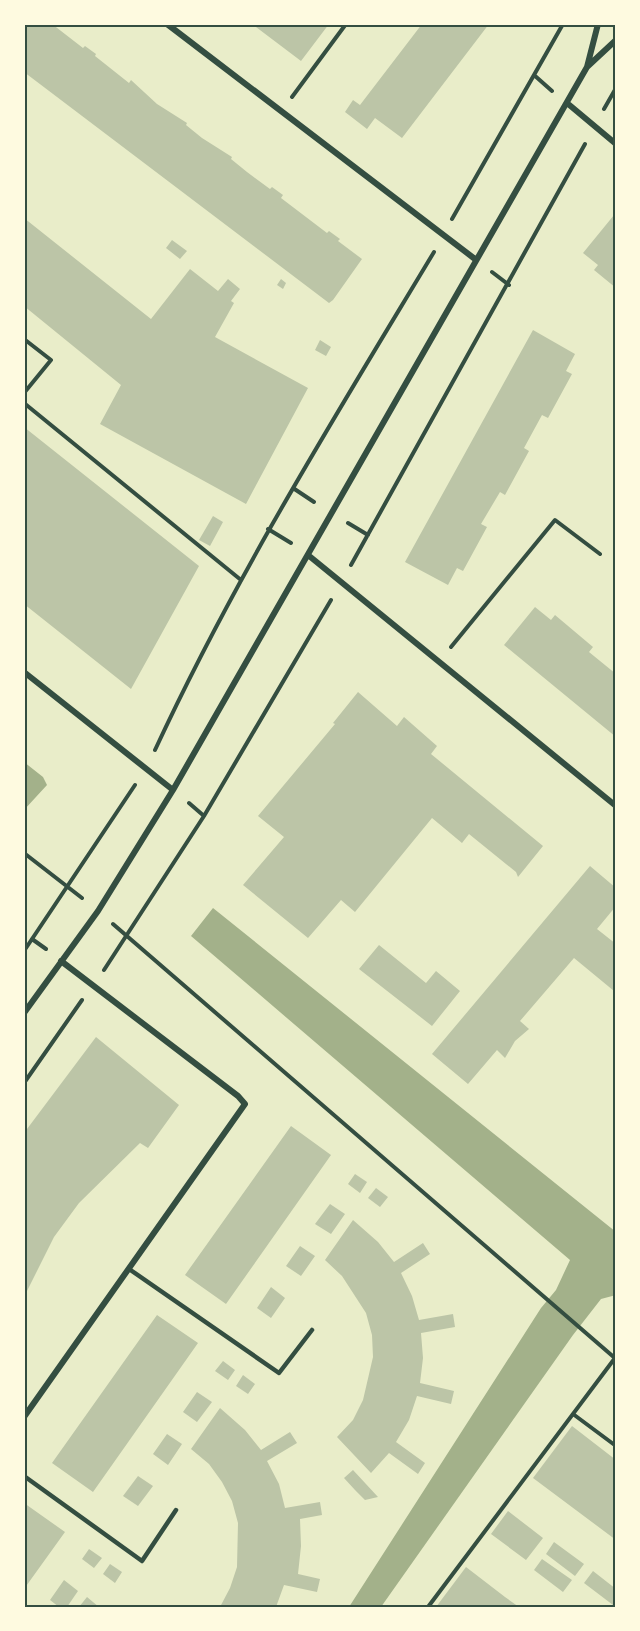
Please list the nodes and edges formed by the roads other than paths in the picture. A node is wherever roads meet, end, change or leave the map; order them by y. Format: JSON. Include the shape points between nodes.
{"nodes":[{"id":1,"x":167,"y":24,"type":"edge"},
{"id":2,"x":598,"y":24,"type":"edge"},
{"id":3,"x":616,"y":40,"type":"edge"},
{"id":4,"x":587,"y":67,"type":"junction"},
{"id":5,"x":567,"y":103,"type":"junction"},
{"id":6,"x":616,"y":144,"type":"edge"},
{"id":7,"x":475,"y":260,"type":"junction"},
{"id":8,"x":308,"y":555,"type":"junction"},
{"id":9,"x":24,"y":672,"type":"edge"},
{"id":10,"x":173,"y":790,"type":"junction"},
{"id":11,"x":616,"y":806,"type":"edge"},
{"id":12,"x":61,"y":961,"type":"junction"},
{"id":13,"x":24,"y":1013,"type":"edge"},
{"id":14,"x":129,"y":1269,"type":"junction"},
{"id":15,"x":312,"y":1330,"type":"dead end"},
{"id":16,"x":24,"y":1417,"type":"edge"},
{"id":17,"x":24,"y":1476,"type":"edge"},
{"id":18,"x":176,"y":1510,"type":"dead end"}],
"edges":[{"from":1,"to":7,"type":"street"},
{"from":2,"to":4,"type":"street"},
{"from":3,"to":4,"type":"street"},
{"from":4,"to":5,"type":"street"},
{"from":5,"to":6,"type":"street"},
{"from":5,"to":7,"type":"street"},
{"from":7,"to":8,"type":"street"},
{"from":8,"to":10,"type":"street"},
{"from":8,"to":11,"type":"street"},
{"from":9,"to":10,"type":"street"},
{"from":10,"to":12,"type":"street","via":[[98,911]]},
{"from":12,"to":13,"type":"street"},
{"from":12,"to":14,"type":"street","via":[[245,1104]]},
{"from":14,"to":15,"type":"lane","via":[[279,1373]]},
{"from":14,"to":16,"type":"street"},
{"from":17,"to":18,"type":"lane","via":[[142,1561]]}]}
